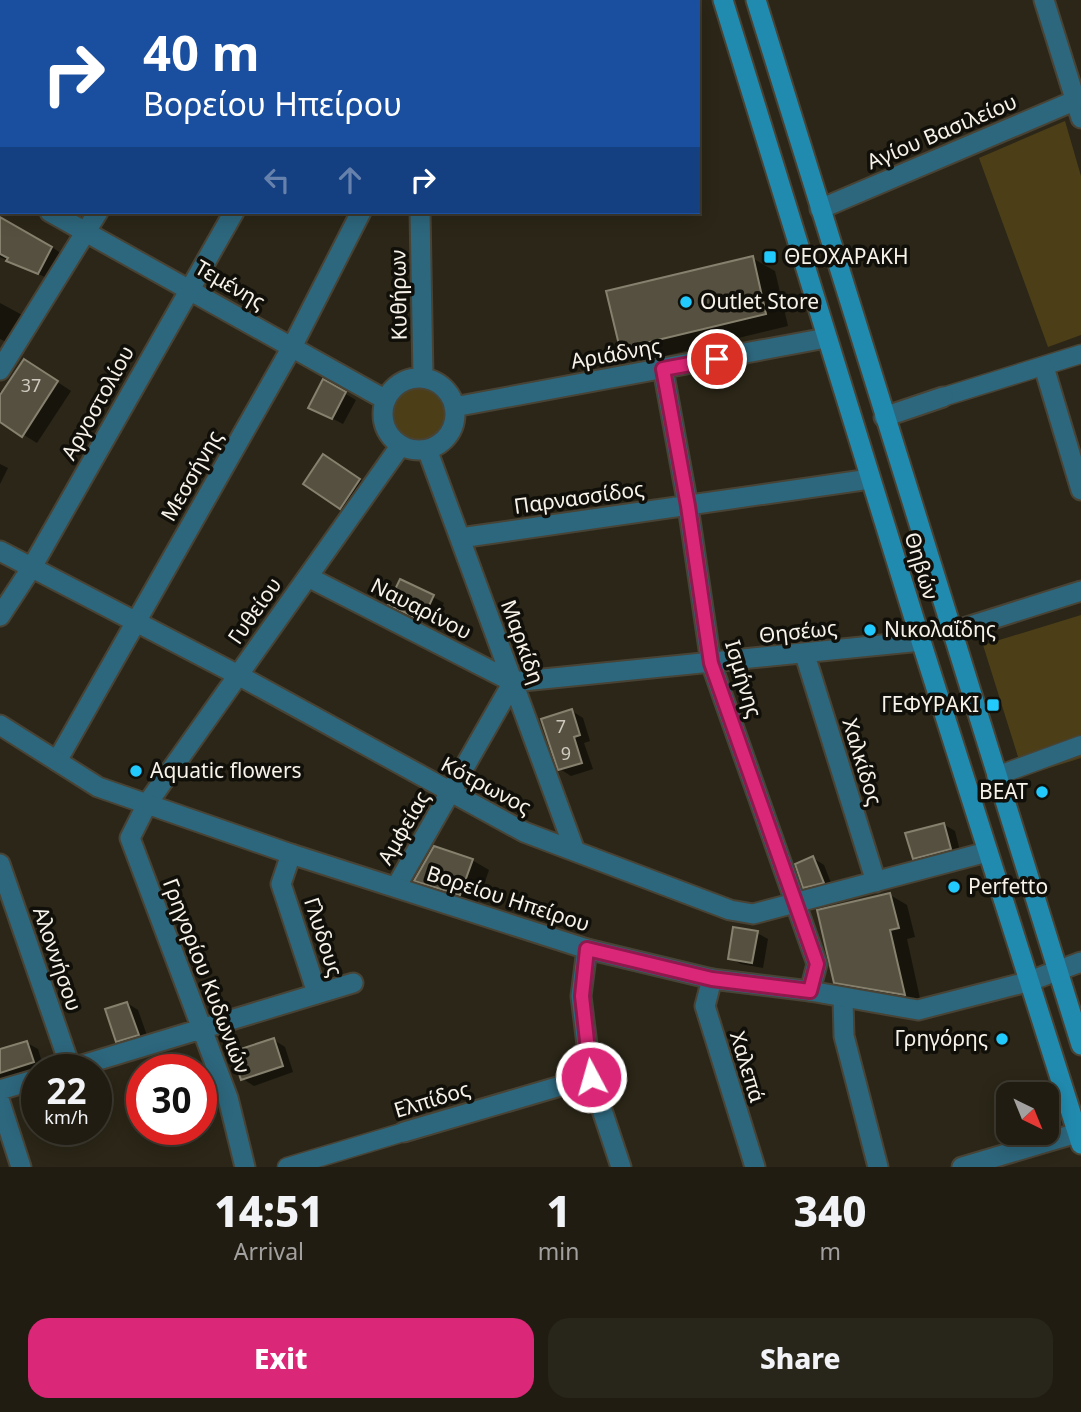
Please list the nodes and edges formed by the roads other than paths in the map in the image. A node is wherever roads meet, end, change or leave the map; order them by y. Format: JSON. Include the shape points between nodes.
{"nodes":[{"id":1,"x":723,"y":0,"type":"edge"},
{"id":2,"x":756,"y":0,"type":"edge"},
{"id":3,"x":1044,"y":0,"type":"edge"},
{"id":4,"x":1079,"y":105,"type":"edge"},
{"id":5,"x":820,"y":209,"type":"junction"},
{"id":6,"x":54,"y":214,"type":"edge"},
{"id":7,"x":97,"y":214,"type":"edge"},
{"id":8,"x":233,"y":214,"type":"edge"},
{"id":9,"x":360,"y":214,"type":"edge"},
{"id":10,"x":420,"y":214,"type":"edge"},
{"id":11,"x":86,"y":230,"type":"junction"},
{"id":12,"x":189,"y":288,"type":"junction"},
{"id":13,"x":826,"y":338,"type":"junction"},
{"id":14,"x":292,"y":347,"type":"junction"},
{"id":15,"x":1081,"y":354,"type":"edge"},
{"id":16,"x":1044,"y":367,"type":"junction"},
{"id":17,"x":663,"y":369,"type":"junction"},
{"id":18,"x":0,"y":370,"type":"edge"},
{"id":19,"x":423,"y":377,"type":"junction"},
{"id":20,"x":943,"y":397,"type":"joint"},
{"id":21,"x":386,"y":400,"type":"junction"},
{"id":22,"x":454,"y":407,"type":"junction"},
{"id":23,"x":884,"y":416,"type":"junction"},
{"id":24,"x":401,"y":444,"type":"junction"},
{"id":25,"x":427,"y":449,"type":"junction"},
{"id":26,"x":870,"y":479,"type":"junction"},
{"id":27,"x":1081,"y":491,"type":"edge"},
{"id":28,"x":688,"y":506,"type":"junction"},
{"id":29,"x":460,"y":538,"type":"junction"},
{"id":30,"x":0,"y":551,"type":"edge"},
{"id":31,"x":32,"y":567,"type":"junction"},
{"id":32,"x":307,"y":577,"type":"junction"},
{"id":33,"x":1081,"y":592,"type":"edge"},
{"id":34,"x":0,"y":616,"type":"edge"},
{"id":35,"x":134,"y":623,"type":"junction"},
{"id":36,"x":951,"y":632,"type":"junction"},
{"id":37,"x":920,"y":642,"type":"junction"},
{"id":38,"x":805,"y":655,"type":"junction"},
{"id":39,"x":711,"y":663,"type":"junction"},
{"id":40,"x":238,"y":675,"type":"junction"},
{"id":41,"x":513,"y":682,"type":"junction"},
{"id":42,"x":0,"y":725,"type":"edge"},
{"id":43,"x":1081,"y":745,"type":"edge"},
{"id":44,"x":57,"y":761,"type":"junction"},
{"id":45,"x":996,"y":776,"type":"junction"},
{"id":46,"x":450,"y":793,"type":"junction"},
{"id":47,"x":147,"y":804,"type":"junction"},
{"id":48,"x":575,"y":851,"type":"junction"},
{"id":49,"x":987,"y":852,"type":"junction"},
{"id":50,"x":291,"y":855,"type":"junction"},
{"id":51,"x":0,"y":864,"type":"edge"},
{"id":52,"x":876,"y":882,"type":"junction"},
{"id":53,"x":396,"y":887,"type":"junction"},
{"id":54,"x":796,"y":904,"type":"junction"},
{"id":55,"x":587,"y":949,"type":"junction"},
{"id":56,"x":1081,"y":962,"type":"edge"},
{"id":57,"x":1056,"y":970,"type":"junction"},
{"id":58,"x":712,"y":979,"type":"junction"},
{"id":59,"x":1027,"y":982,"type":"junction"},
{"id":60,"x":353,"y":983,"type":"dead end"},
{"id":61,"x":810,"y":991,"type":"junction"},
{"id":62,"x":317,"y":993,"type":"junction"},
{"id":63,"x":844,"y":999,"type":"junction"},
{"id":64,"x":201,"y":1029,"type":"junction"},
{"id":65,"x":1081,"y":1045,"type":"edge"},
{"id":66,"x":65,"y":1054,"type":"edge"},
{"id":67,"x":112,"y":1056,"type":"edge"},
{"id":68,"x":591,"y":1077,"type":"junction"},
{"id":69,"x":21,"y":1084,"type":"edge"},
{"id":70,"x":0,"y":1090,"type":"edge"},
{"id":71,"x":0,"y":1102,"type":"edge"},
{"id":72,"x":404,"y":1132,"type":"joint"},
{"id":73,"x":1079,"y":1139,"type":"edge"},
{"id":74,"x":21,"y":1167,"type":"edge"},
{"id":75,"x":245,"y":1167,"type":"edge"},
{"id":76,"x":287,"y":1167,"type":"edge"},
{"id":77,"x":621,"y":1167,"type":"edge"},
{"id":78,"x":755,"y":1167,"type":"edge"},
{"id":79,"x":878,"y":1167,"type":"edge"},
{"id":80,"x":962,"y":1167,"type":"edge"}],
"edges":[{"from":1,"to":13,"type":"main road","name":"Θηβών"},
{"from":2,"to":5,"type":"main road","name":"Θηβών"},
{"from":3,"to":4,"type":"street"},
{"from":4,"to":5,"type":"street","name":"Αγίου Βασιλείου"},
{"from":5,"to":23,"type":"main road","name":"Θηβών"},
{"from":6,"to":11,"type":"street","name":"Τεμένης"},
{"from":7,"to":11,"type":"street"},
{"from":8,"to":12,"type":"street","name":"Αργοστολίου"},
{"from":9,"to":14,"type":"street","name":"Μεσσήνης"},
{"from":10,"to":19,"type":"street","name":"Κυθήρων"},
{"from":11,"to":12,"type":"street","name":"Τεμένης"},
{"from":11,"to":18,"type":"street"},
{"from":12,"to":14,"type":"street","name":"Τεμένης"},
{"from":12,"to":31,"type":"street","name":"Αργοστολίου"},
{"from":13,"to":17,"type":"street","name":"Αριάδνης"},
{"from":13,"to":26,"type":"main road","name":"Θηβών"},
{"from":14,"to":21,"type":"street","name":"Τεμένης"},
{"from":14,"to":35,"type":"street","name":"Μεσσήνης"},
{"from":15,"to":16,"type":"street"},
{"from":16,"to":20,"type":"street"},
{"from":16,"to":27,"type":"street"},
{"from":17,"to":22,"type":"street","name":"Αριάδνης"},
{"from":17,"to":28,"type":"street","name":"Ισμήνης"},
{"from":19,"to":21,"type":"street","via":[[394,388]]},
{"from":19,"to":22,"type":"street","via":[[443,386]]},
{"from":20,"to":23,"type":"street"},
{"from":21,"to":24,"type":"street","via":[[386,428]]},
{"from":22,"to":25,"type":"street","via":[[450,432]]},
{"from":23,"to":36,"type":"main road","name":"Θηβών"},
{"from":24,"to":25,"type":"street"},
{"from":24,"to":32,"type":"street","name":"Γυθείου"},
{"from":25,"to":29,"type":"street","name":"Μαρκίδη"},
{"from":26,"to":28,"type":"street","name":"Παρνασσίδος"},
{"from":26,"to":37,"type":"main road","name":"Θηβών"},
{"from":28,"to":29,"type":"street","name":"Παρνασσίδος"},
{"from":28,"to":39,"type":"street","name":"Ισμήνης"},
{"from":29,"to":41,"type":"street","name":"Μαρκίδη"},
{"from":30,"to":31,"type":"street","name":"Κότρωνος"},
{"from":31,"to":34,"type":"street","name":"Αργοστολίου"},
{"from":31,"to":35,"type":"street","name":"Κότρωνος"},
{"from":32,"to":40,"type":"street","name":"Γυθείου"},
{"from":32,"to":41,"type":"street","name":"Ναυαρίνου"},
{"from":33,"to":36,"type":"street"},
{"from":35,"to":40,"type":"street","name":"Κότρωνος"},
{"from":35,"to":44,"type":"street","name":"Μεσσήνης"},
{"from":36,"to":45,"type":"main road","name":"Θηβών"},
{"from":37,"to":38,"type":"street","name":"Θησέως"},
{"from":37,"to":49,"type":"main road","name":"Θηβών"},
{"from":38,"to":39,"type":"street","name":"Θησέως"},
{"from":38,"to":52,"type":"street","name":"Χαλκίδος"},
{"from":39,"to":41,"type":"street","name":"Θησέως"},
{"from":39,"to":54,"type":"street","name":"Ισμήνης"},
{"from":40,"to":46,"type":"street","name":"Κότρωνος"},
{"from":40,"to":47,"type":"street","name":"Γυθείου"},
{"from":41,"to":46,"type":"street","name":"Αμφείας"},
{"from":41,"to":48,"type":"street","name":"Μαρκίδη"},
{"from":42,"to":44,"type":"street","name":"Βορείου Ηπείρου"},
{"from":43,"to":45,"type":"street"},
{"from":44,"to":47,"type":"street","name":"Βορείου Ηπείρου","via":[[98,787]]},
{"from":45,"to":57,"type":"main road","name":"Θηβών"},
{"from":46,"to":48,"type":"street","name":"Κότρωνος","via":[[524,832]]},
{"from":46,"to":53,"type":"street","name":"Αμφείας"},
{"from":47,"to":50,"type":"street","name":"Βορείου Ηπείρου"},
{"from":47,"to":64,"type":"street","name":"Γρηγορίου Κυδωνιών","via":[[130,838]]},
{"from":48,"to":54,"type":"street","name":"Κότρωνος","via":[[730,910],[753,914]]},
{"from":49,"to":52,"type":"street","name":"Κότρωνος"},
{"from":49,"to":59,"type":"main road","name":"Θηβών"},
{"from":50,"to":53,"type":"street","name":"Βορείου Ηπείρου"},
{"from":50,"to":62,"type":"street","name":"Γλυδους","via":[[282,884]]},
{"from":51,"to":66,"type":"street","name":"Αλοννήσου"},
{"from":52,"to":54,"type":"street","name":"Κότρωνος"},
{"from":53,"to":55,"type":"street","name":"Βορείου Ηπείρου"},
{"from":54,"to":61,"type":"street","name":"Ισμήνης","via":[[817,964]]},
{"from":55,"to":58,"type":"street","name":"Βορείου Ηπείρου"},
{"from":55,"to":68,"type":"street","via":[[582,996]]},
{"from":56,"to":57,"type":"street","name":"Βορείου Ηπείρου"},
{"from":57,"to":59,"type":"street","name":"Βορείου Ηπείρου"},
{"from":57,"to":65,"type":"main road","name":"Θηβών"},
{"from":58,"to":61,"type":"street","name":"Βορείου Ηπείρου"},
{"from":58,"to":78,"type":"street","name":"Χαλεπά","via":[[705,1006]]},
{"from":59,"to":63,"type":"street","name":"Βορείου Ηπείρου","via":[[918,1010]]},
{"from":59,"to":73,"type":"main road","name":"Θηβών"},
{"from":60,"to":62,"type":"street"},
{"from":61,"to":63,"type":"street","name":"Βορείου Ηπείρου"},
{"from":62,"to":64,"type":"street"},
{"from":63,"to":79,"type":"street","via":[[844,1036]]},
{"from":64,"to":67,"type":"street"},
{"from":64,"to":75,"type":"street","name":"Γρηγορίου Κυδωνιών","via":[[228,1098]]},
{"from":68,"to":72,"type":"street","name":"Ελπίδος"},
{"from":68,"to":77,"type":"street"},
{"from":69,"to":70,"type":"street"},
{"from":71,"to":74,"type":"street"},
{"from":72,"to":76,"type":"street","name":"Ελπίδος"},
{"from":73,"to":80,"type":"street"}]}
